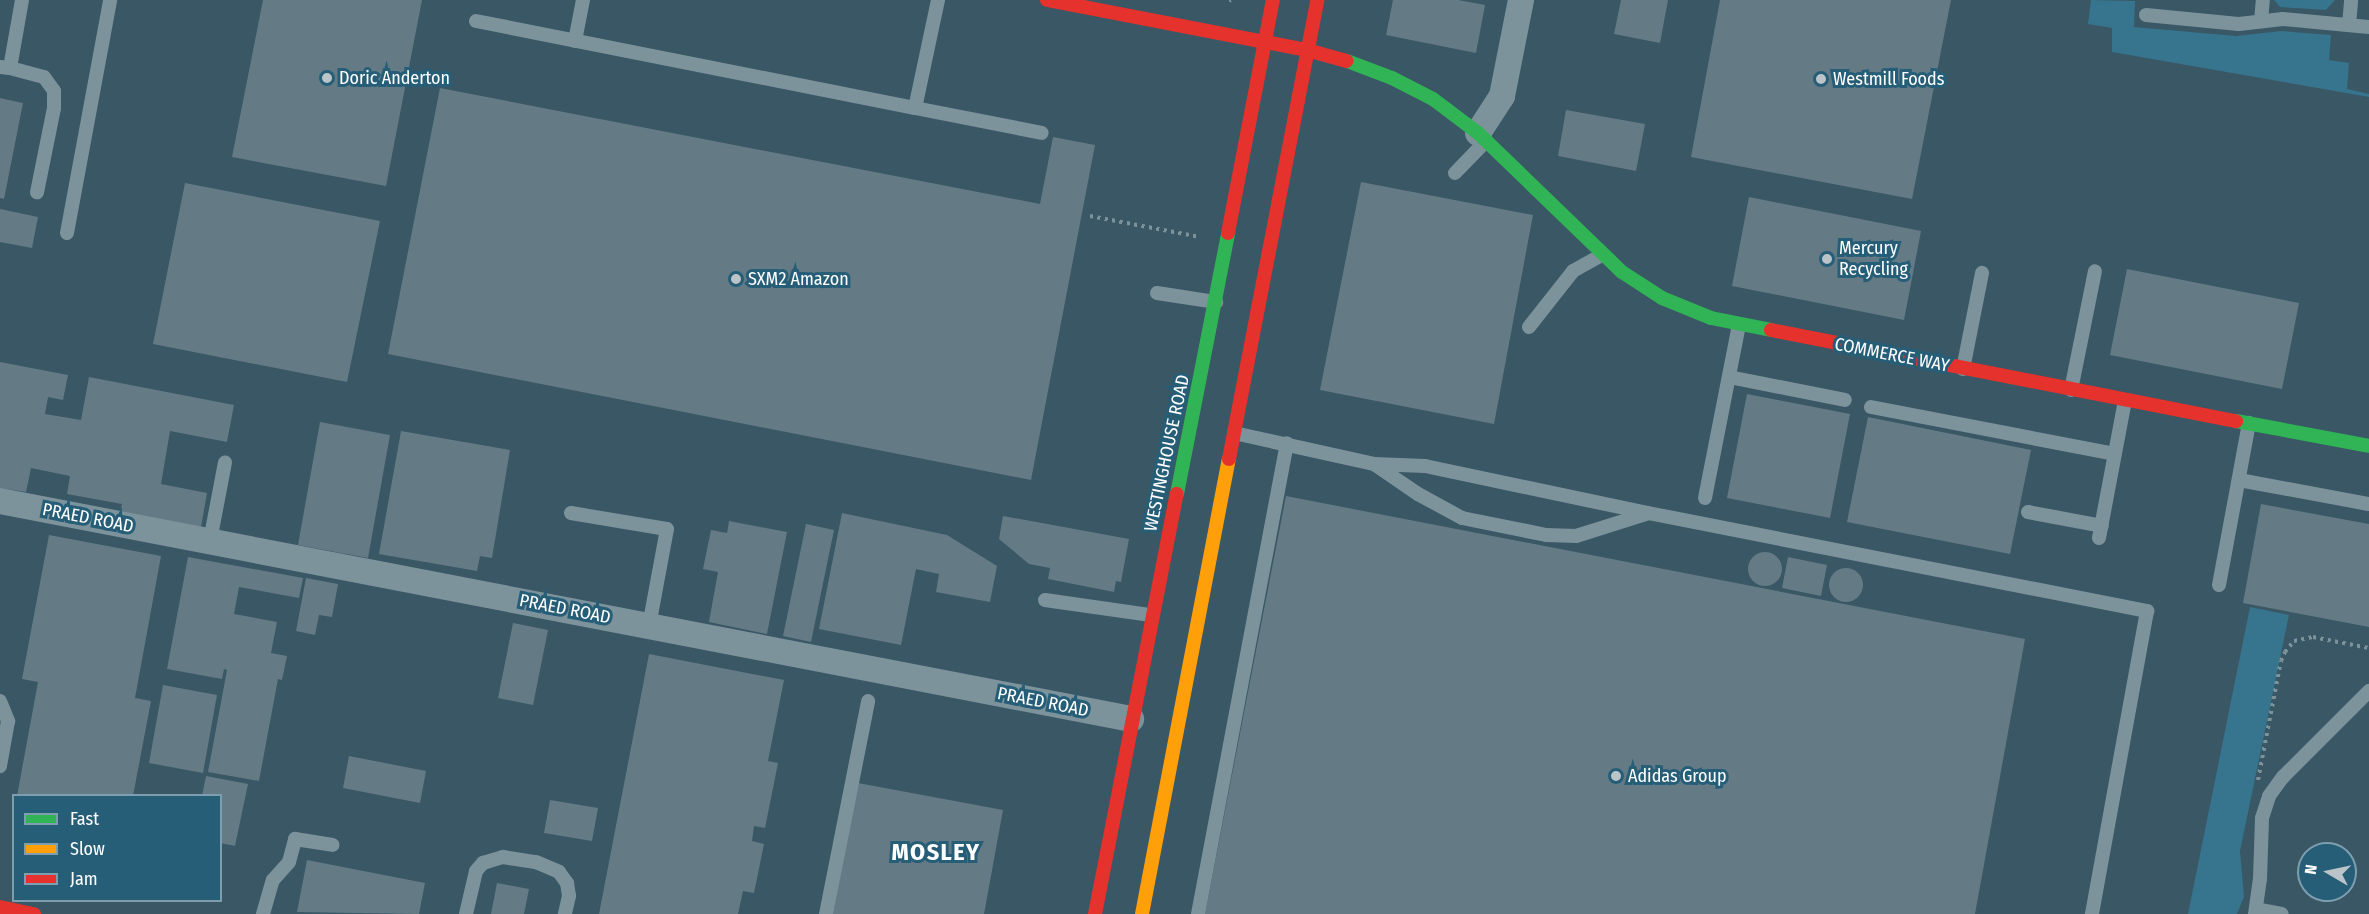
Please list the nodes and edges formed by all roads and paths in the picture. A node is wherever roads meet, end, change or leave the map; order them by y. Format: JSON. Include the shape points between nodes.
{"nodes":[{"id":1,"x":22,"y":0,"type":"edge"},
{"id":2,"x":110,"y":0,"type":"edge"},
{"id":3,"x":583,"y":0,"type":"edge"},
{"id":4,"x":938,"y":0,"type":"edge"},
{"id":5,"x":1047,"y":0,"type":"edge"},
{"id":6,"x":1273,"y":0,"type":"edge"},
{"id":7,"x":1317,"y":0,"type":"edge"},
{"id":8,"x":1521,"y":0,"type":"edge"},
{"id":9,"x":2263,"y":0,"type":"edge"},
{"id":10,"x":2351,"y":0,"type":"edge"},
{"id":11,"x":2146,"y":15,"type":"dead end"},
{"id":12,"x":476,"y":21,"type":"dead end"},
{"id":13,"x":2261,"y":21,"type":"junction"},
{"id":14,"x":2349,"y":25,"type":"junction"},
{"id":15,"x":2369,"y":27,"type":"edge"},
{"id":16,"x":575,"y":40,"type":"junction"},
{"id":17,"x":1266,"y":42,"type":"junction"},
{"id":18,"x":1307,"y":50,"type":"junction"},
{"id":19,"x":5,"y":68,"type":"edge"},
{"id":20,"x":915,"y":108,"type":"junction"},
{"id":21,"x":1042,"y":133,"type":"dead end"},
{"id":22,"x":1482,"y":137,"type":"junction"},
{"id":23,"x":1455,"y":173,"type":"dead end"},
{"id":24,"x":37,"y":192,"type":"dead end"},
{"id":25,"x":1090,"y":216,"type":"dead end"},
{"id":26,"x":67,"y":233,"type":"dead end"},
{"id":27,"x":1227,"y":242,"type":"junction"},
{"id":28,"x":1602,"y":255,"type":"junction"},
{"id":29,"x":2096,"y":271,"type":"dead end"},
{"id":30,"x":1982,"y":273,"type":"dead end"},
{"id":31,"x":1157,"y":293,"type":"dead end"},
{"id":32,"x":1221,"y":303,"type":"junction"},
{"id":33,"x":1739,"y":325,"type":"junction"},
{"id":34,"x":1529,"y":327,"type":"dead end"},
{"id":35,"x":1964,"y":369,"type":"junction"},
{"id":36,"x":1729,"y":377,"type":"junction"},
{"id":37,"x":2071,"y":390,"type":"junction"},
{"id":38,"x":1845,"y":400,"type":"dead end"},
{"id":39,"x":2125,"y":400,"type":"junction"},
{"id":40,"x":1871,"y":407,"type":"dead end"},
{"id":41,"x":2249,"y":423,"type":"junction"},
{"id":42,"x":1229,"y":432,"type":"junction"},
{"id":43,"x":1287,"y":443,"type":"junction"},
{"id":44,"x":2369,"y":446,"type":"edge"},
{"id":45,"x":2115,"y":454,"type":"junction"},
{"id":46,"x":225,"y":462,"type":"dead end"},
{"id":47,"x":1374,"y":464,"type":"junction"},
{"id":48,"x":2239,"y":480,"type":"junction"},
{"id":49,"x":1706,"y":498,"type":"dead end"},
{"id":50,"x":0,"y":501,"type":"edge"},
{"id":51,"x":2369,"y":504,"type":"edge"},
{"id":52,"x":2028,"y":512,"type":"dead end"},
{"id":53,"x":571,"y":513,"type":"dead end"},
{"id":54,"x":1648,"y":513,"type":"junction"},
{"id":55,"x":210,"y":541,"type":"junction"},
{"id":56,"x":2219,"y":585,"type":"dead end"},
{"id":57,"x":1045,"y":600,"type":"dead end"},
{"id":58,"x":1151,"y":615,"type":"junction"},
{"id":59,"x":649,"y":626,"type":"junction"},
{"id":60,"x":2369,"y":648,"type":"edge"},
{"id":61,"x":2369,"y":691,"type":"edge"},
{"id":62,"x":0,"y":701,"type":"edge"},
{"id":63,"x":868,"y":701,"type":"dead end"},
{"id":64,"x":1131,"y":719,"type":"junction"},
{"id":65,"x":0,"y":766,"type":"edge"},
{"id":66,"x":2256,"y":787,"type":"dead end"},
{"id":67,"x":333,"y":846,"type":"dead end"},
{"id":68,"x":0,"y":907,"type":"edge"},
{"id":69,"x":2255,"y":912,"type":"edge"},
{"id":70,"x":34,"y":914,"type":"edge"},
{"id":71,"x":263,"y":914,"type":"edge"},
{"id":72,"x":466,"y":914,"type":"edge"},
{"id":73,"x":565,"y":914,"type":"edge"},
{"id":74,"x":826,"y":914,"type":"edge"},
{"id":75,"x":1095,"y":914,"type":"edge"},
{"id":76,"x":1142,"y":914,"type":"edge"},
{"id":77,"x":1198,"y":914,"type":"edge"},
{"id":78,"x":2092,"y":914,"type":"edge"},
{"id":79,"x":2282,"y":914,"type":"edge"}],
"edges":[{"from":1,"to":19,"type":"lane"},
{"from":2,"to":26,"type":"lane"},
{"from":3,"to":16,"type":"lane"},
{"from":4,"to":20,"type":"lane"},
{"from":5,"to":17,"type":"street","name":"COMMERCE WAY"},
{"from":6,"to":17,"type":"street","name":"WESTINGHOUSE ROAD"},
{"from":7,"to":18,"type":"street"},
{"from":8,"to":22,"type":"street","via":[[1502,96]]},
{"from":9,"to":13,"type":"lane"},
{"from":10,"to":14,"type":"lane"},
{"from":11,"to":13,"type":"lane","via":[[2239,24]]},
{"from":12,"to":16,"type":"lane"},
{"from":13,"to":14,"type":"lane"},
{"from":14,"to":15,"type":"lane"},
{"from":16,"to":20,"type":"lane"},
{"from":17,"to":18,"type":"street","name":"COMMERCE WAY"},
{"from":17,"to":27,"type":"street","name":"WESTINGHOUSE ROAD"},
{"from":18,"to":22,"type":"street","name":"COMMERCE WAY","via":[[1392,78],[1440,104]]},
{"from":18,"to":42,"type":"street"},
{"from":19,"to":24,"type":"lane","via":[[44,78],[54,91]]},
{"from":20,"to":21,"type":"lane"},
{"from":22,"to":23,"type":"lane"},
{"from":22,"to":28,"type":"street","name":"COMMERCE WAY"},
{"from":25,"to":27,"type":"path"},
{"from":27,"to":32,"type":"street","name":"WESTINGHOUSE ROAD"},
{"from":28,"to":33,"type":"street","name":"COMMERCE WAY","via":[[1662,298]]},
{"from":28,"to":34,"type":"lane","via":[[1573,271]]},
{"from":29,"to":37,"type":"lane"},
{"from":30,"to":35,"type":"lane"},
{"from":31,"to":32,"type":"lane"},
{"from":32,"to":58,"type":"street","name":"WESTINGHOUSE ROAD","via":[[1197,426]]},
{"from":33,"to":35,"type":"street","name":"COMMERCE WAY"},
{"from":33,"to":36,"type":"lane"},
{"from":35,"to":37,"type":"street","name":"COMMERCE WAY"},
{"from":36,"to":38,"type":"lane"},
{"from":36,"to":49,"type":"lane"},
{"from":37,"to":39,"type":"street","name":"COMMERCE WAY"},
{"from":39,"to":41,"type":"street","name":"COMMERCE WAY"},
{"from":39,"to":45,"type":"lane"},
{"from":40,"to":45,"type":"lane"},
{"from":41,"to":44,"type":"street","name":"COMMERCE WAY"},
{"from":41,"to":48,"type":"lane"},
{"from":42,"to":43,"type":"lane"},
{"from":42,"to":76,"type":"street"},
{"from":43,"to":47,"type":"lane"},
{"from":43,"to":77,"type":"lane"},
{"from":45,"to":52,"type":"lane","via":[[2100,532]]},
{"from":46,"to":55,"type":"lane"},
{"from":47,"to":54,"type":"lane","via":[[1425,466]]},
{"from":47,"to":54,"type":"lane","via":[[1462,518],[1546,535],[1576,536]]},
{"from":48,"to":51,"type":"lane"},
{"from":48,"to":56,"type":"lane"},
{"from":50,"to":55,"type":"street","name":"PRAED ROAD"},
{"from":53,"to":59,"type":"lane","via":[[666,529]]},
{"from":54,"to":78,"type":"lane","via":[[2147,610]]},
{"from":55,"to":59,"type":"street","name":"PRAED ROAD"},
{"from":57,"to":58,"type":"lane"},
{"from":58,"to":64,"type":"street","name":"WESTINGHOUSE ROAD"},
{"from":59,"to":64,"type":"street","name":"PRAED ROAD"},
{"from":60,"to":66,"type":"path","via":[[2313,636],[2294,641],[2285,651]]},
{"from":61,"to":69,"type":"lane","via":[[2269,796],[2262,818]]},
{"from":62,"to":65,"type":"lane","via":[[8,721]]},
{"from":63,"to":74,"type":"lane"},
{"from":64,"to":75,"type":"street","name":"WESTINGHOUSE ROAD"},
{"from":67,"to":71,"type":"lane","via":[[296,839],[289,862],[273,880]]},
{"from":68,"to":70,"type":"street"},
{"from":69,"to":79,"type":"lane"},
{"from":72,"to":73,"type":"lane","via":[[476,871],[483,863],[503,857],[536,862],[559,873],[567,883],[569,896]]}]}
